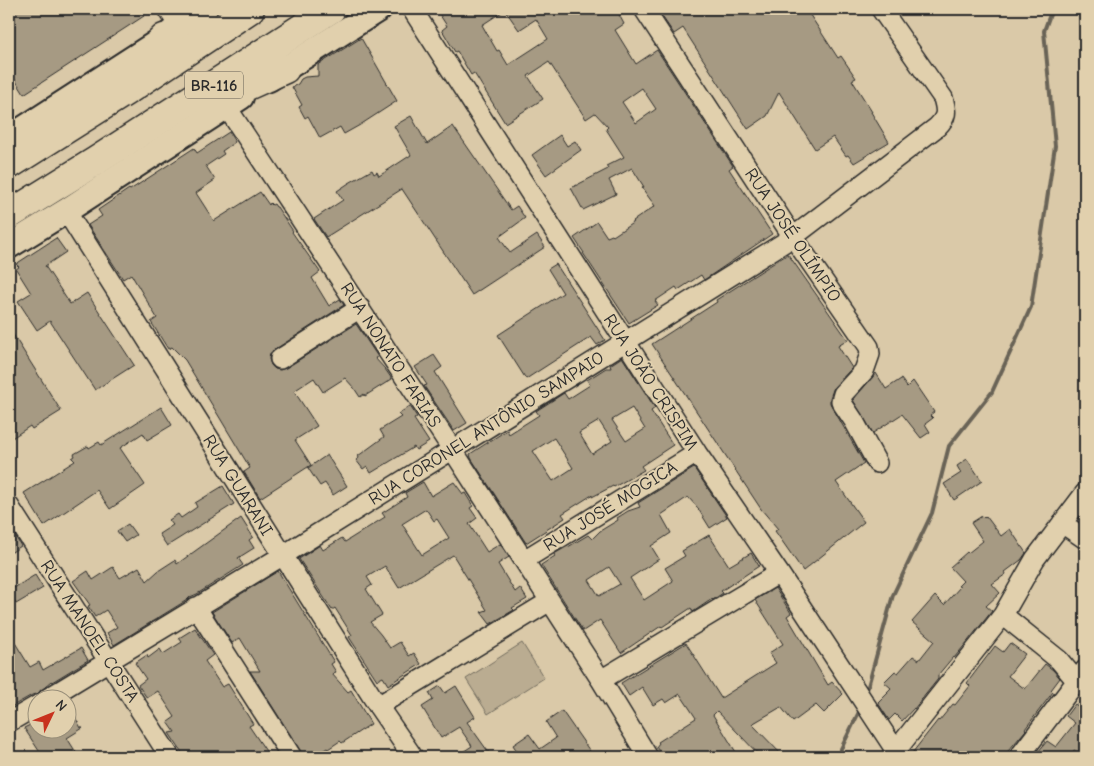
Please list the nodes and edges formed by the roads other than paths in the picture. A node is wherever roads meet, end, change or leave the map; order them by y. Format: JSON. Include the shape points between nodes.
{"nodes":[{"id":1,"x":205,"y":9,"type":"edge"},
{"id":2,"x":250,"y":9,"type":"edge"},
{"id":3,"x":331,"y":9,"type":"edge"},
{"id":4,"x":379,"y":9,"type":"edge"},
{"id":5,"x":412,"y":9,"type":"edge"},
{"id":6,"x":644,"y":9,"type":"edge"},
{"id":7,"x":881,"y":9,"type":"edge"},
{"id":8,"x":170,"y":24,"type":"edge"},
{"id":9,"x":285,"y":69,"type":"junction"},
{"id":10,"x":226,"y":106,"type":"junction"},
{"id":11,"x":11,"y":132,"type":"edge"},
{"id":12,"x":46,"y":142,"type":"junction"},
{"id":13,"x":96,"y":161,"type":"junction"},
{"id":14,"x":9,"y":165,"type":"edge"},
{"id":15,"x":66,"y":211,"type":"junction"},
{"id":16,"x":9,"y":215,"type":"edge"},
{"id":17,"x":793,"y":237,"type":"junction"},
{"id":18,"x":9,"y":246,"type":"edge"},
{"id":19,"x":360,"y":308,"type":"junction"},
{"id":20,"x":625,"y":342,"type":"junction"},
{"id":21,"x":280,"y":359,"type":"dead end"},
{"id":22,"x":452,"y":449,"type":"junction"},
{"id":23,"x":697,"y":453,"type":"junction"},
{"id":24,"x":876,"y":463,"type":"dead end"},
{"id":25,"x":1085,"y":493,"type":"edge"},
{"id":26,"x":9,"y":506,"type":"edge"},
{"id":27,"x":1062,"y":523,"type":"junction"},
{"id":28,"x":1085,"y":539,"type":"edge"},
{"id":29,"x":282,"y":556,"type":"junction"},
{"id":30,"x":524,"y":560,"type":"junction"},
{"id":31,"x":779,"y":573,"type":"junction"},
{"id":32,"x":550,"y":601,"type":"junction"},
{"id":33,"x":196,"y":608,"type":"junction"},
{"id":34,"x":1003,"y":615,"type":"junction"},
{"id":35,"x":110,"y":662,"type":"junction"},
{"id":36,"x":1085,"y":670,"type":"edge"},
{"id":37,"x":601,"y":680,"type":"junction"},
{"id":38,"x":1074,"y":686,"type":"junction"},
{"id":39,"x":65,"y":688,"type":"edge"},
{"id":40,"x":378,"y":706,"type":"junction"},
{"id":41,"x":28,"y":711,"type":"edge"},
{"id":42,"x":9,"y":722,"type":"edge"},
{"id":43,"x":893,"y":754,"type":"edge"},
{"id":44,"x":170,"y":757,"type":"edge"},
{"id":45,"x":292,"y":757,"type":"edge"},
{"id":46,"x":413,"y":757,"type":"edge"},
{"id":47,"x":648,"y":757,"type":"edge"},
{"id":48,"x":1019,"y":757,"type":"edge"}],
"edges":[{"from":1,"to":8,"type":"main road"},
{"from":2,"to":12,"type":"highway","number":"BR-116"},
{"from":3,"to":13,"type":"highway","number":"BR-116"},
{"from":4,"to":9,"type":"main road","number":"BR-116"},
{"from":5,"to":20,"type":"street","name":"RUA JOÃO CRISPIM"},
{"from":6,"to":17,"type":"street","name":"RUA JOSÉ OLÍMPIO"},
{"from":7,"to":17,"type":"street","name":"RUA CORONEL ANTÔNIO SAMPAIO","via":[[943,98],[946,115],[937,127]]},
{"from":8,"to":11,"type":"main road"},
{"from":8,"to":12,"type":"highway","via":[[134,69]]},
{"from":9,"to":10,"type":"main road","number":"BR-116"},
{"from":9,"to":13,"type":"highway","via":[[220,97],[165,130]]},
{"from":10,"to":15,"type":"main road","number":"BR-116"},
{"from":10,"to":19,"type":"street","name":"RUA NONATO FARIAS"},
{"from":12,"to":14,"type":"highway","number":"BR-116"},
{"from":13,"to":16,"type":"highway","number":"BR-116"},
{"from":15,"to":18,"type":"main road","number":"BR-116"},
{"from":15,"to":29,"type":"street","name":"RUA GUARANI"},
{"from":17,"to":20,"type":"street","name":"RUA CORONEL ANTÔNIO SAMPAIO"},
{"from":17,"to":24,"type":"street","name":"RUA JOSÉ OLÍMPIO","via":[[869,347],[864,371],[843,394],[841,401]]},
{"from":19,"to":21,"type":"street"},
{"from":19,"to":22,"type":"street","name":"RUA NONATO FARIAS"},
{"from":20,"to":22,"type":"street","name":"RUA CORONEL ANTÔNIO SAMPAIO"},
{"from":20,"to":23,"type":"street","name":"RUA JOÃO CRISPIM"},
{"from":22,"to":29,"type":"street","name":"RUA CORONEL ANTÔNIO SAMPAIO"},
{"from":22,"to":30,"type":"street","name":"RUA NONATO FARIAS"},
{"from":23,"to":30,"type":"street","name":"RUA JOSÉ MOGICA"},
{"from":23,"to":31,"type":"street","name":"RUA JOÃO CRISPIM"},
{"from":25,"to":27,"type":"street"},
{"from":26,"to":35,"type":"street","name":"RUA MANOEL COSTA"},
{"from":27,"to":28,"type":"street"},
{"from":27,"to":34,"type":"street","via":[[1035,559]]},
{"from":29,"to":33,"type":"street","name":"RUA CORONEL ANTÔNIO SAMPAIO"},
{"from":29,"to":40,"type":"street","name":"RUA GUARANI"},
{"from":30,"to":32,"type":"street","name":"RUA NONATO FARIAS"},
{"from":31,"to":37,"type":"street"},
{"from":31,"to":43,"type":"street","name":"RUA JOÃO CRISPIM"},
{"from":32,"to":37,"type":"street","name":"RUA NONATO FARIAS"},
{"from":32,"to":40,"type":"street"},
{"from":33,"to":35,"type":"street","name":"RUA CORONEL ANTÔNIO SAMPAIO"},
{"from":33,"to":45,"type":"street"},
{"from":34,"to":38,"type":"street","via":[[1059,660],[1074,678]]},
{"from":34,"to":43,"type":"street"},
{"from":35,"to":39,"type":"street","name":"RUA CORONEL ANTÔNIO SAMPAIO"},
{"from":35,"to":44,"type":"street","name":"RUA MANOEL COSTA"},
{"from":36,"to":38,"type":"street"},
{"from":37,"to":47,"type":"street","name":"RUA NONATO FARIAS"},
{"from":38,"to":48,"type":"street"},
{"from":40,"to":46,"type":"street","name":"RUA GUARANI"},
{"from":41,"to":42,"type":"street"}]}
